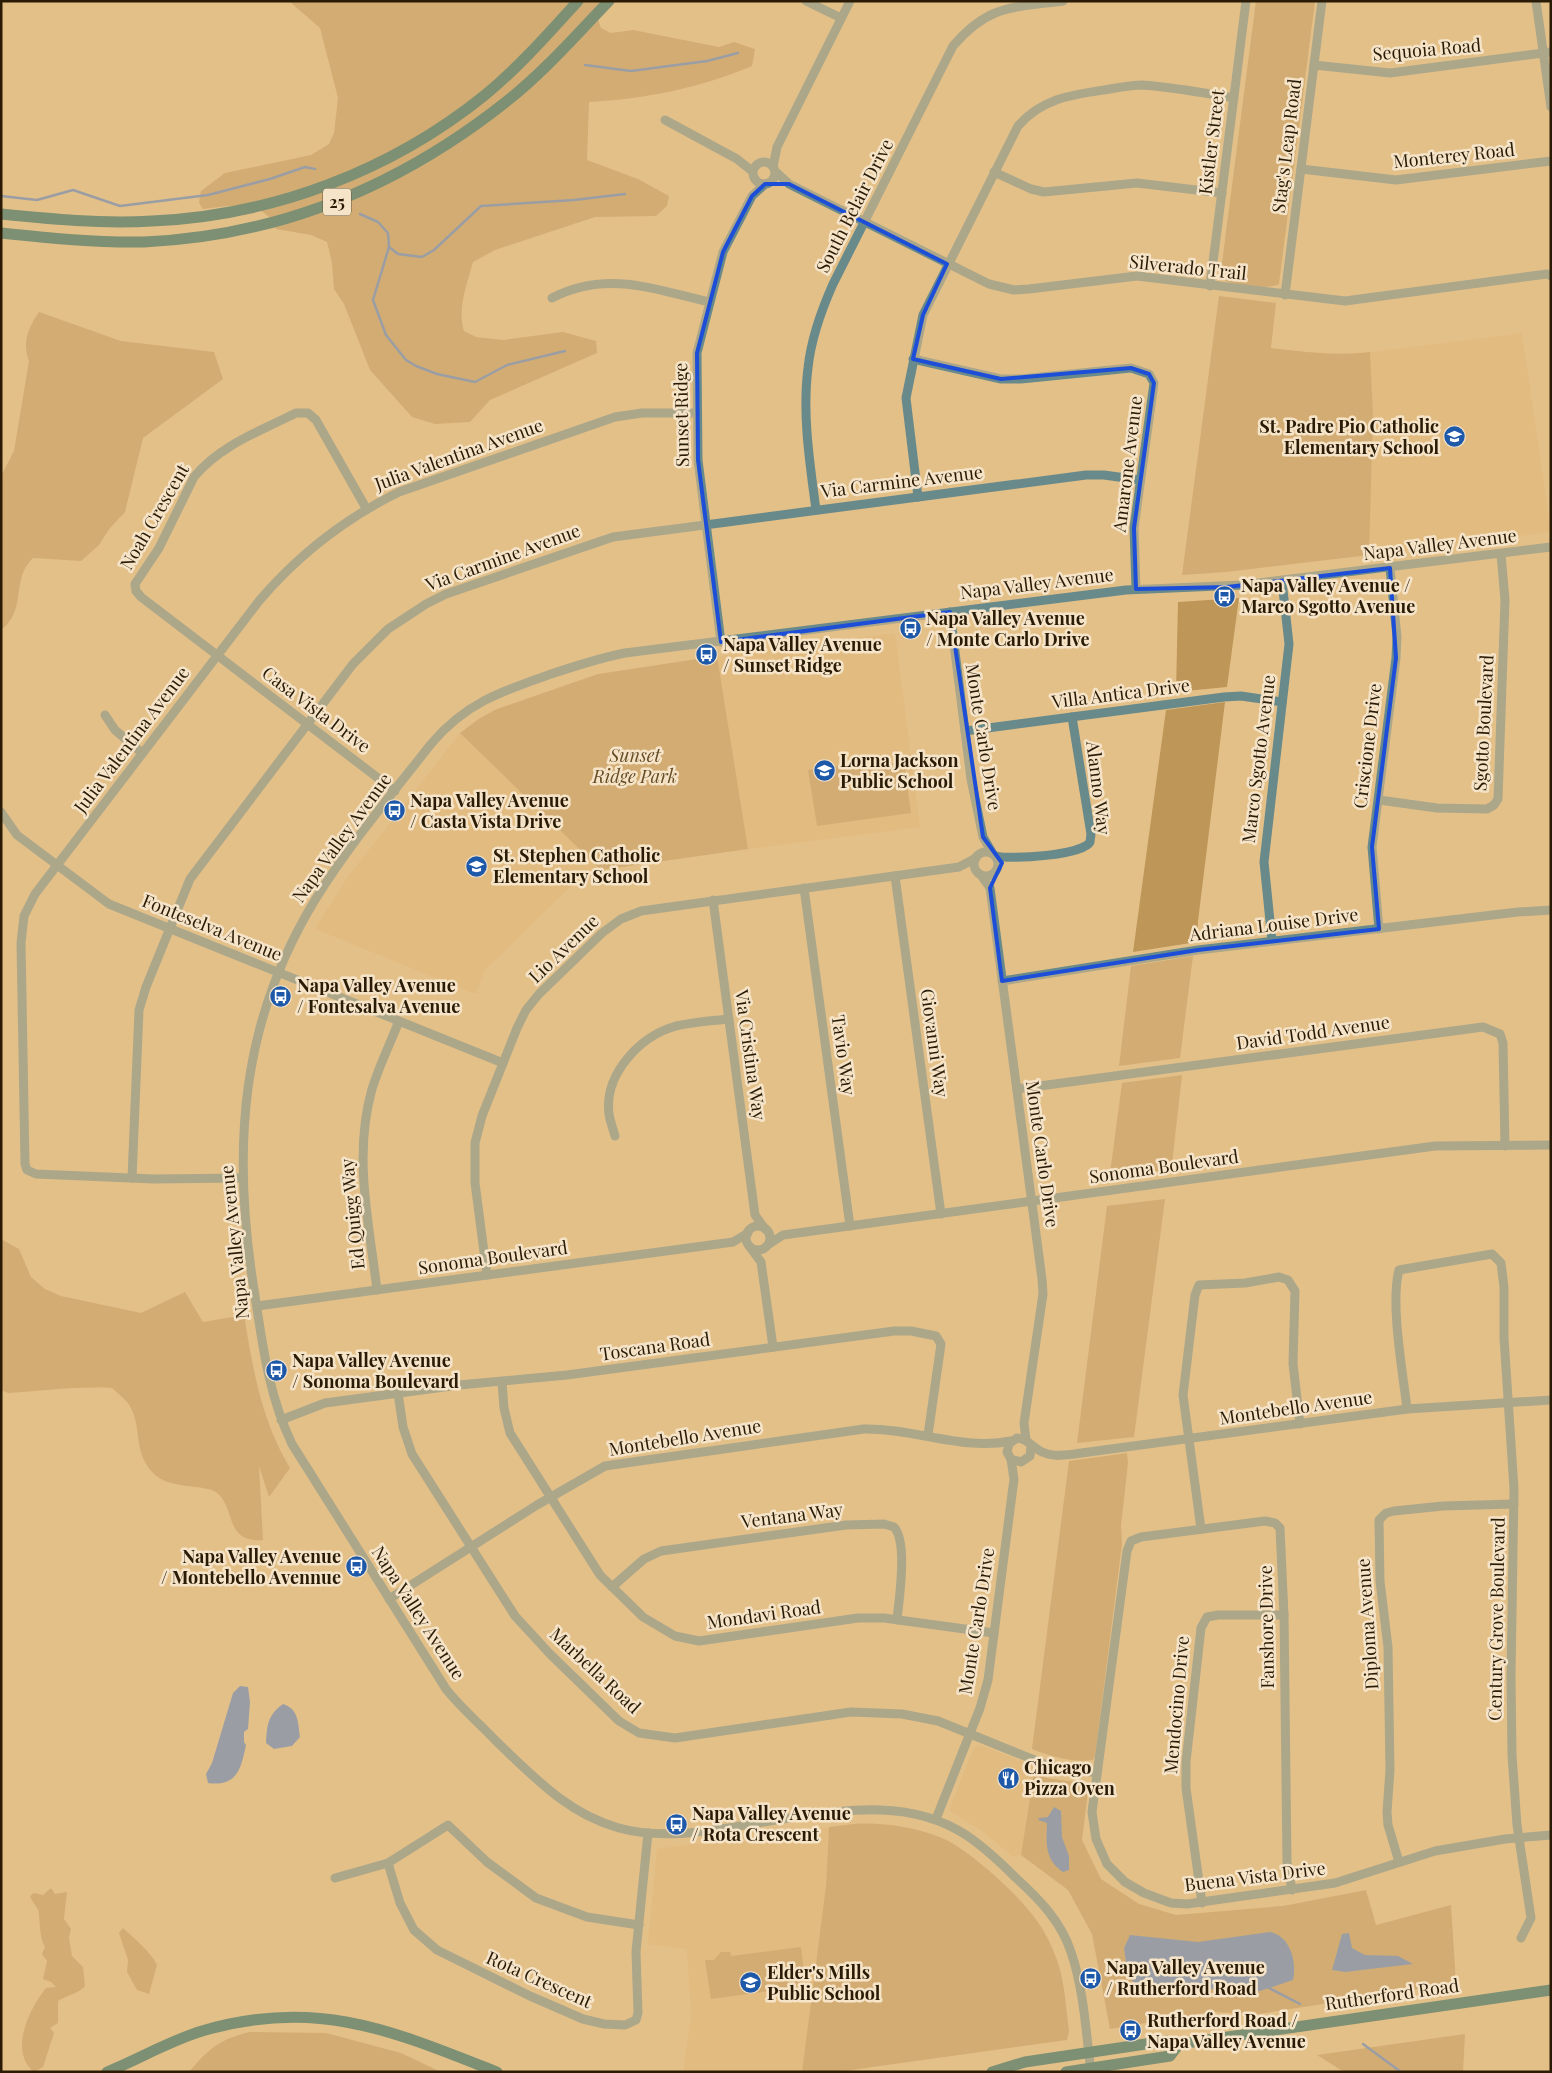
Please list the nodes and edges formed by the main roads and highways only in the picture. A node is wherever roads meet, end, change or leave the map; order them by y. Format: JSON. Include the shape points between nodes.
{"nodes":[{"id":1,"x":578,"y":1,"type":"edge"},
{"id":2,"x":609,"y":1,"type":"edge"},
{"id":3,"x":1,"y":214,"type":"edge"},
{"id":4,"x":1,"y":234,"type":"edge"},
{"id":5,"x":1551,"y":1990,"type":"edge"},
{"id":6,"x":1179,"y":2044,"type":"junction"},
{"id":7,"x":1091,"y":2070,"type":"edge"},
{"id":8,"x":999,"y":2071,"type":"edge"},
{"id":9,"x":107,"y":2072,"type":"edge"},
{"id":10,"x":497,"y":2072,"type":"edge"},
{"id":11,"x":1066,"y":2072,"type":"edge"}],
"edges":[{"from":1,"to":3,"type":"main road","number":"25","via":[[519,65],[448,122],[386,159],[307,192],[232,212],[153,221],[81,221]]},
{"from":2,"to":4,"type":"main road","number":"25","via":[[508,100],[459,138],[402,172],[343,200],[249,229],[181,239],[96,241]]},
{"from":5,"to":6,"type":"main road","name":"Rutherford Road"},
{"from":6,"to":7,"type":"main road","name":"Rutherford Road","via":[[1170,2056]]},
{"from":6,"to":8,"type":"main road","name":"Rutherford Road","via":[[1166,2041],[1089,2052],[1025,2062]]},
{"from":7,"to":11,"type":"main road","name":"Rutherford Road"},
{"from":9,"to":10,"type":"main road","via":[[201,2031],[289,2017],[340,2020],[384,2029]]}]}
